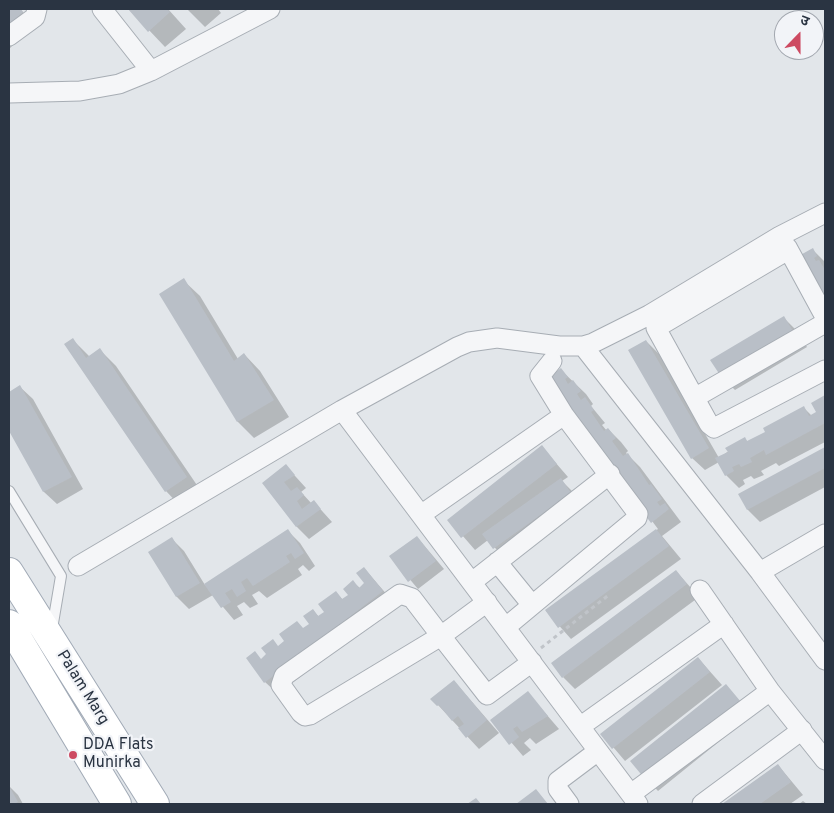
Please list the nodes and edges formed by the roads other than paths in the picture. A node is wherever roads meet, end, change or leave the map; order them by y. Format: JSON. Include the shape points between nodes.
{"nodes":[{"id":1,"x":37,"y":9,"type":"edge"},
{"id":2,"x":102,"y":9,"type":"edge"},
{"id":3,"x":270,"y":9,"type":"edge"},
{"id":4,"x":242,"y":15,"type":"edge"},
{"id":5,"x":9,"y":36,"type":"edge"},
{"id":6,"x":151,"y":71,"type":"junction"},
{"id":7,"x":9,"y":93,"type":"edge"},
{"id":8,"x":825,"y":213,"type":"edge"},
{"id":9,"x":825,"y":317,"type":"edge"},
{"id":10,"x":825,"y":323,"type":"edge"},
{"id":11,"x":583,"y":346,"type":"junction"},
{"id":12,"x":552,"y":361,"type":"dead end"},
{"id":13,"x":825,"y":370,"type":"edge"},
{"id":14,"x":696,"y":397,"type":"junction"},
{"id":15,"x":342,"y":410,"type":"junction"},
{"id":16,"x":564,"y":415,"type":"junction"},
{"id":17,"x":610,"y":474,"type":"junction"},
{"id":18,"x":9,"y":491,"type":"edge"},
{"id":19,"x":422,"y":514,"type":"junction"},
{"id":20,"x":825,"y":534,"type":"edge"},
{"id":21,"x":497,"y":562,"type":"junction"},
{"id":22,"x":78,"y":566,"type":"dead end"},
{"id":23,"x":9,"y":572,"type":"edge"},
{"id":24,"x":760,"y":572,"type":"junction"},
{"id":25,"x":472,"y":582,"type":"junction"},
{"id":26,"x":700,"y":590,"type":"dead end"},
{"id":27,"x":487,"y":602,"type":"junction"},
{"id":28,"x":532,"y":605,"type":"junction"},
{"id":29,"x":9,"y":624,"type":"edge"},
{"id":30,"x":724,"y":624,"type":"junction"},
{"id":31,"x":506,"y":627,"type":"junction"},
{"id":32,"x":441,"y":636,"type":"junction"},
{"id":33,"x":50,"y":638,"type":"junction"},
{"id":34,"x":531,"y":660,"type":"junction"},
{"id":35,"x":825,"y":660,"type":"edge"},
{"id":36,"x":770,"y":690,"type":"junction"},
{"id":37,"x":581,"y":726,"type":"junction"},
{"id":38,"x":802,"y":730,"type":"junction"},
{"id":39,"x":598,"y":751,"type":"junction"},
{"id":40,"x":825,"y":760,"type":"edge"},
{"id":41,"x":634,"y":799,"type":"edge"},
{"id":42,"x":118,"y":804,"type":"edge"},
{"id":43,"x":155,"y":804,"type":"edge"},
{"id":44,"x":570,"y":804,"type":"edge"},
{"id":45,"x":702,"y":804,"type":"edge"}],
"edges":[{"from":1,"to":5,"type":"street","via":[[35,17]]},
{"from":2,"to":6,"type":"street"},
{"from":3,"to":4,"type":"street"},
{"from":4,"to":6,"type":"street"},
{"from":6,"to":7,"type":"street","via":[[101,89]]},
{"from":8,"to":11,"type":"street","via":[[780,236],[648,315],[602,340]]},
{"from":9,"to":14,"type":"street","via":[[787,249],[656,328]]},
{"from":10,"to":14,"type":"street"},
{"from":11,"to":15,"type":"street","via":[[497,338],[469,342]]},
{"from":11,"to":24,"type":"street"},
{"from":12,"to":16,"type":"street","via":[[540,376]]},
{"from":13,"to":14,"type":"street","via":[[718,428],[711,426]]},
{"from":15,"to":19,"type":"street"},
{"from":15,"to":22,"type":"street"},
{"from":16,"to":17,"type":"street"},
{"from":16,"to":19,"type":"street"},
{"from":17,"to":21,"type":"street"},
{"from":17,"to":28,"type":"street","via":[[636,510],[637,518]]},
{"from":18,"to":33,"type":"lane","via":[[61,576]]},
{"from":19,"to":25,"type":"street"},
{"from":20,"to":24,"type":"street"},
{"from":21,"to":25,"type":"street"},
{"from":21,"to":28,"type":"street"},
{"from":23,"to":33,"type":"main road","name":"Palam Marg"},
{"from":24,"to":35,"type":"street"},
{"from":25,"to":27,"type":"street"},
{"from":26,"to":30,"type":"street"},
{"from":27,"to":31,"type":"street"},
{"from":27,"to":32,"type":"street"},
{"from":28,"to":31,"type":"street"},
{"from":29,"to":42,"type":"main road","name":"Palam Marg"},
{"from":30,"to":36,"type":"street"},
{"from":30,"to":37,"type":"street"},
{"from":31,"to":34,"type":"street"},
{"from":32,"to":32,"type":"street","via":[[307,716],[301,713],[281,685],[284,676],[400,594],[412,598]]},
{"from":32,"to":34,"type":"street","via":[[487,695]]},
{"from":33,"to":43,"type":"main road","name":"Palam Marg"},
{"from":34,"to":37,"type":"street"},
{"from":36,"to":38,"type":"street"},
{"from":36,"to":41,"type":"street"},
{"from":37,"to":39,"type":"street"},
{"from":38,"to":40,"type":"street"},
{"from":38,"to":45,"type":"street"},
{"from":39,"to":41,"type":"street"},
{"from":39,"to":44,"type":"street","via":[[558,781],[558,789]]}]}
